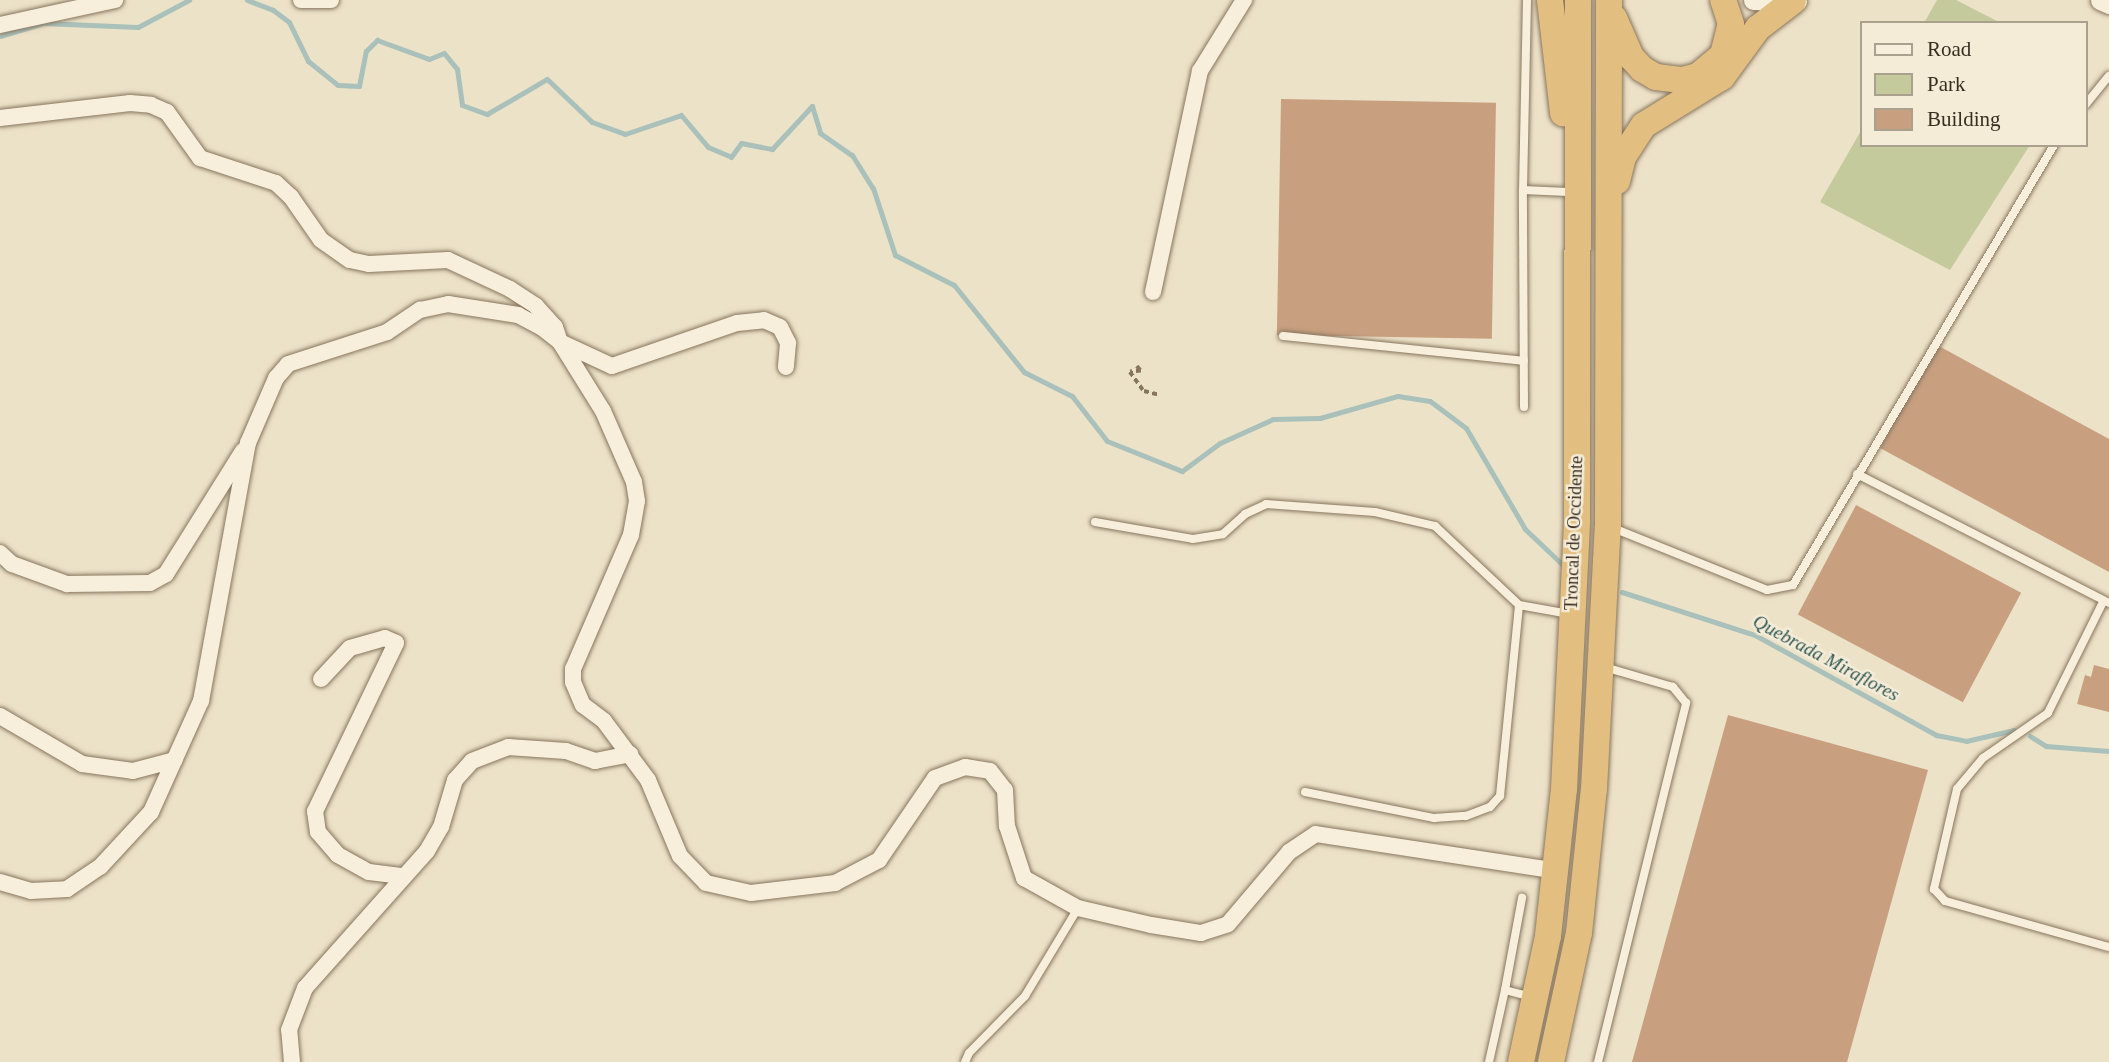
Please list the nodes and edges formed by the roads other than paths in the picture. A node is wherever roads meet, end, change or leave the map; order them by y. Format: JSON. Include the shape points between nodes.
{"nodes":[{"id":1,"x":115,"y":0,"type":"edge"},
{"id":2,"x":302,"y":0,"type":"edge"},
{"id":3,"x":331,"y":0,"type":"edge"},
{"id":4,"x":1244,"y":0,"type":"edge"},
{"id":5,"x":1527,"y":0,"type":"edge"},
{"id":6,"x":1550,"y":0,"type":"edge"},
{"id":7,"x":1578,"y":0,"type":"edge"},
{"id":8,"x":1723,"y":0,"type":"edge"},
{"id":9,"x":1753,"y":0,"type":"edge"},
{"id":10,"x":2100,"y":0,"type":"edge"},
{"id":11,"x":1796,"y":1,"type":"edge"},
{"id":12,"x":1609,"y":3,"type":"edge"},
{"id":13,"x":2109,"y":4,"type":"edge"},
{"id":14,"x":60,"y":5,"type":"edge"},
{"id":15,"x":0,"y":25,"type":"edge"},
{"id":16,"x":2109,"y":76,"type":"edge"},
{"id":17,"x":2088,"y":102,"type":"edge"},
{"id":18,"x":0,"y":118,"type":"edge"},
{"id":19,"x":2053,"y":147,"type":"edge"},
{"id":20,"x":1523,"y":190,"type":"junction"},
{"id":21,"x":1568,"y":192,"type":"junction"},
{"id":22,"x":1610,"y":228,"type":"junction"},
{"id":23,"x":1153,"y":292,"type":"dead end"},
{"id":24,"x":1283,"y":336,"type":"dead end"},
{"id":25,"x":560,"y":342,"type":"junction"},
{"id":26,"x":1578,"y":342,"type":"junction"},
{"id":27,"x":1524,"y":361,"type":"junction"},
{"id":28,"x":786,"y":367,"type":"dead end"},
{"id":29,"x":1524,"y":407,"type":"dead end"},
{"id":30,"x":248,"y":443,"type":"junction"},
{"id":31,"x":1857,"y":474,"type":"junction"},
{"id":32,"x":1096,"y":522,"type":"dead end"},
{"id":33,"x":1608,"y":526,"type":"junction"},
{"id":34,"x":0,"y":554,"type":"edge"},
{"id":35,"x":2106,"y":603,"type":"edge"},
{"id":36,"x":1519,"y":606,"type":"junction"},
{"id":37,"x":1572,"y":614,"type":"junction"},
{"id":38,"x":1600,"y":666,"type":"junction"},
{"id":39,"x":321,"y":679,"type":"dead end"},
{"id":40,"x":0,"y":716,"type":"edge"},
{"id":41,"x":630,"y":754,"type":"junction"},
{"id":42,"x":175,"y":760,"type":"junction"},
{"id":43,"x":1304,"y":792,"type":"dead end"},
{"id":44,"x":1558,"y":871,"type":"junction"},
{"id":45,"x":403,"y":876,"type":"junction"},
{"id":46,"x":0,"y":882,"type":"edge"},
{"id":47,"x":1522,"y":898,"type":"dead end"},
{"id":48,"x":1078,"y":908,"type":"junction"},
{"id":49,"x":2109,"y":947,"type":"edge"},
{"id":50,"x":1505,"y":990,"type":"junction"},
{"id":51,"x":1537,"y":998,"type":"junction"},
{"id":52,"x":292,"y":1062,"type":"edge"},
{"id":53,"x":965,"y":1062,"type":"edge"},
{"id":54,"x":1489,"y":1062,"type":"edge"},
{"id":55,"x":1521,"y":1062,"type":"edge"},
{"id":56,"x":1551,"y":1062,"type":"edge"},
{"id":57,"x":1598,"y":1062,"type":"edge"}],
"edges":[{"from":1,"to":14,"type":"street"},
{"from":2,"to":3,"type":"street"},
{"from":4,"to":23,"type":"street","via":[[1200,71]]},
{"from":5,"to":20,"type":"lane"},
{"from":6,"to":21,"type":"highway"},
{"from":7,"to":26,"type":"highway","name":"Troncal de Occidente"},
{"from":8,"to":12,"type":"highway","via":[[1731,24],[1723,55],[1698,76],[1682,80],[1642,69],[1631,57]]},
{"from":9,"to":11,"type":"street"},
{"from":10,"to":13,"type":"street"},
{"from":11,"to":22,"type":"highway","via":[[1758,28],[1722,77],[1659,113],[1638,133],[1623,157]]},
{"from":12,"to":22,"type":"highway","name":"Troncal de Occidente"},
{"from":14,"to":15,"type":"street"},
{"from":16,"to":17,"type":"lane"},
{"from":18,"to":25,"type":"street","via":[[130,103],[152,105],[167,112],[200,158],[220,168],[256,174],[284,190],[321,240],[342,255],[369,264],[448,260],[536,306],[555,327]]},
{"from":19,"to":31,"type":"lane"},
{"from":20,"to":21,"type":"lane"},
{"from":20,"to":27,"type":"lane"},
{"from":21,"to":26,"type":"highway"},
{"from":22,"to":33,"type":"highway","name":"Troncal de Occidente"},
{"from":24,"to":27,"type":"lane"},
{"from":25,"to":28,"type":"street","via":[[612,366],[737,323],[764,320],[780,327],[788,343]]},
{"from":25,"to":30,"type":"street","via":[[518,315],[448,304],[420,310],[387,332],[288,364],[276,378]]},
{"from":25,"to":41,"type":"street","via":[[603,411],[634,482],[637,501],[631,535],[573,669],[583,705],[604,721]]},
{"from":26,"to":37,"type":"highway","name":"Troncal de Occidente"},
{"from":27,"to":29,"type":"lane"},
{"from":30,"to":34,"type":"street","via":[[172,565],[150,583],[67,584],[12,564]]},
{"from":30,"to":42,"type":"street","via":[[201,701]]},
{"from":31,"to":33,"type":"lane","via":[[1793,585],[1767,590]]},
{"from":31,"to":35,"type":"lane"},
{"from":32,"to":36,"type":"lane","via":[[1193,539],[1223,534],[1245,514],[1266,504],[1375,512],[1435,526]]},
{"from":33,"to":38,"type":"highway","name":"Troncal de Occidente"},
{"from":35,"to":49,"type":"lane","via":[[2048,713],[1983,758],[1957,789],[1934,889],[1944,901]]},
{"from":36,"to":37,"type":"lane"},
{"from":36,"to":43,"type":"lane","via":[[1500,796],[1490,807],[1466,816],[1434,818]]},
{"from":37,"to":44,"type":"highway","name":"Troncal de Occidente"},
{"from":38,"to":56,"type":"highway","name":"Troncal de Occidente","via":[[1587,870]]},
{"from":38,"to":57,"type":"lane","via":[[1673,687],[1686,703]]},
{"from":39,"to":45,"type":"street","via":[[350,648],[385,638],[396,643],[315,811],[318,832],[338,855],[369,872]]},
{"from":40,"to":42,"type":"street","via":[[82,764],[133,771]]},
{"from":41,"to":45,"type":"street","via":[[607,761],[566,751],[508,747],[483,754],[455,780],[442,827],[415,868]]},
{"from":41,"to":48,"type":"street","via":[[648,780],[680,856],[706,883],[751,893],[835,883],[878,860],[935,778],[965,767],[990,771],[1004,790],[1007,826],[1024,878]]},
{"from":42,"to":46,"type":"street","via":[[151,812],[100,867],[66,889],[31,891]]},
{"from":44,"to":48,"type":"street","via":[[1316,834],[1289,852],[1228,924],[1201,933]]},
{"from":44,"to":51,"type":"highway","name":"Troncal de Occidente"},
{"from":45,"to":52,"type":"street","via":[[305,988],[289,1030]]},
{"from":47,"to":50,"type":"lane"},
{"from":48,"to":53,"type":"lane","via":[[1025,996]]},
{"from":50,"to":51,"type":"lane"},
{"from":50,"to":54,"type":"lane"},
{"from":51,"to":55,"type":"highway","name":"Troncal de Occidente"}]}
